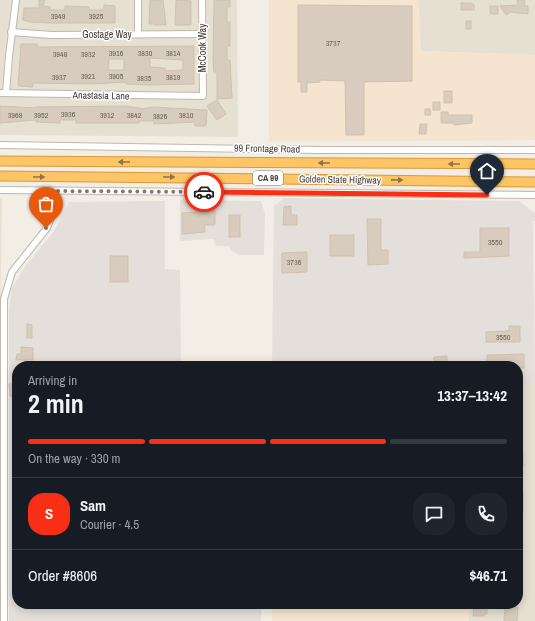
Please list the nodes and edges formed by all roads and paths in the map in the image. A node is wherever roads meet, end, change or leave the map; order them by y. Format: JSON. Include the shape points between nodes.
{"nodes":[{"id":1,"x":16,"y":0,"type":"edge"},
{"id":2,"x":138,"y":0,"type":"edge"},
{"id":3,"x":202,"y":0,"type":"edge"},
{"id":4,"x":11,"y":32,"type":"junction"},
{"id":5,"x":138,"y":34,"type":"junction"},
{"id":6,"x":202,"y":34,"type":"junction"},
{"id":7,"x":3,"y":93,"type":"edge"},
{"id":8,"x":203,"y":96,"type":"joint"},
{"id":9,"x":0,"y":145,"type":"edge"},
{"id":10,"x":535,"y":150,"type":"edge"},
{"id":11,"x":0,"y":161,"type":"edge"},
{"id":12,"x":535,"y":164,"type":"edge"},
{"id":13,"x":0,"y":176,"type":"edge"},
{"id":14,"x":535,"y":182,"type":"edge"},
{"id":15,"x":0,"y":190,"type":"edge"},
{"id":16,"x":53,"y":191,"type":"junction"},
{"id":17,"x":535,"y":195,"type":"edge"},
{"id":18,"x":4,"y":621,"type":"edge"}],
"edges":[{"from":1,"to":4,"type":"street"},
{"from":2,"to":5,"type":"street"},
{"from":3,"to":6,"type":"street","name":"McCook Way"},
{"from":4,"to":5,"type":"street","name":"Gostage Way"},
{"from":4,"to":7,"type":"street"},
{"from":5,"to":6,"type":"street","name":"Gostage Way"},
{"from":6,"to":8,"type":"street","name":"McCook Way"},
{"from":7,"to":8,"type":"street","name":"Anastasia Lane"},
{"from":9,"to":10,"type":"street","name":"99 Frontage Road"},
{"from":12,"to":11,"type":"highway","name":"Golden State Highway","number":"CA 99","one_way":true},
{"from":13,"to":14,"type":"highway","name":"Golden State Highway","number":"CA 99","one_way":true},
{"from":15,"to":16,"type":"street"},
{"from":16,"to":17,"type":"street"},
{"from":16,"to":18,"type":"street","via":[[50,220],[12,272],[4,299]]}]}
